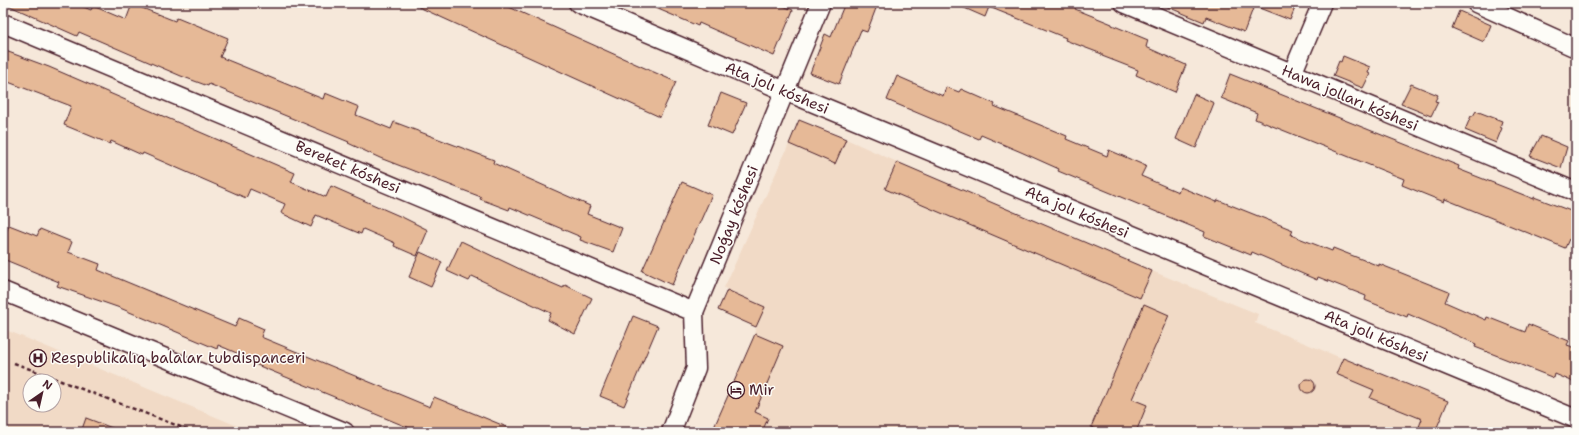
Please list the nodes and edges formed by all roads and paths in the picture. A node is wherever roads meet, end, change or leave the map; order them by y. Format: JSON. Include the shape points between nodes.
{"nodes":[{"id":1,"x":578,"y":3,"type":"edge"},
{"id":2,"x":821,"y":3,"type":"edge"},
{"id":3,"x":1124,"y":3,"type":"edge"},
{"id":4,"x":1322,"y":3,"type":"edge"},
{"id":5,"x":1476,"y":3,"type":"edge"},
{"id":6,"x":3,"y":23,"type":"edge"},
{"id":7,"x":1576,"y":48,"type":"edge"},
{"id":8,"x":1292,"y":74,"type":"junction"},
{"id":9,"x":785,"y":91,"type":"junction"},
{"id":10,"x":1576,"y":192,"type":"edge"},
{"id":11,"x":3,"y":291,"type":"edge"},
{"id":12,"x":694,"y":312,"type":"junction"},
{"id":13,"x":14,"y":363,"type":"dead end"},
{"id":14,"x":1576,"y":419,"type":"edge"},
{"id":15,"x":194,"y":432,"type":"edge"},
{"id":16,"x":345,"y":432,"type":"edge"},
{"id":17,"x":671,"y":432,"type":"edge"}],
"edges":[{"from":1,"to":9,"type":"street","name":"Ata jolı kóshesi"},
{"from":2,"to":9,"type":"street","name":"Noǵay kóshesi"},
{"from":3,"to":8,"type":"street","name":"Hawa jolları kóshesi"},
{"from":4,"to":8,"type":"street"},
{"from":5,"to":7,"type":"street"},
{"from":6,"to":12,"type":"street","name":"Bereket kóshesi"},
{"from":8,"to":10,"type":"street","name":"Hawa jolları kóshesi"},
{"from":9,"to":12,"type":"street","name":"Noǵay kóshesi"},
{"from":9,"to":14,"type":"street","name":"Ata jolı kóshesi"},
{"from":11,"to":16,"type":"street"},
{"from":12,"to":17,"type":"street","name":"Noǵay kóshesi","via":[[696,368]]},
{"from":13,"to":15,"type":"path"}]}
